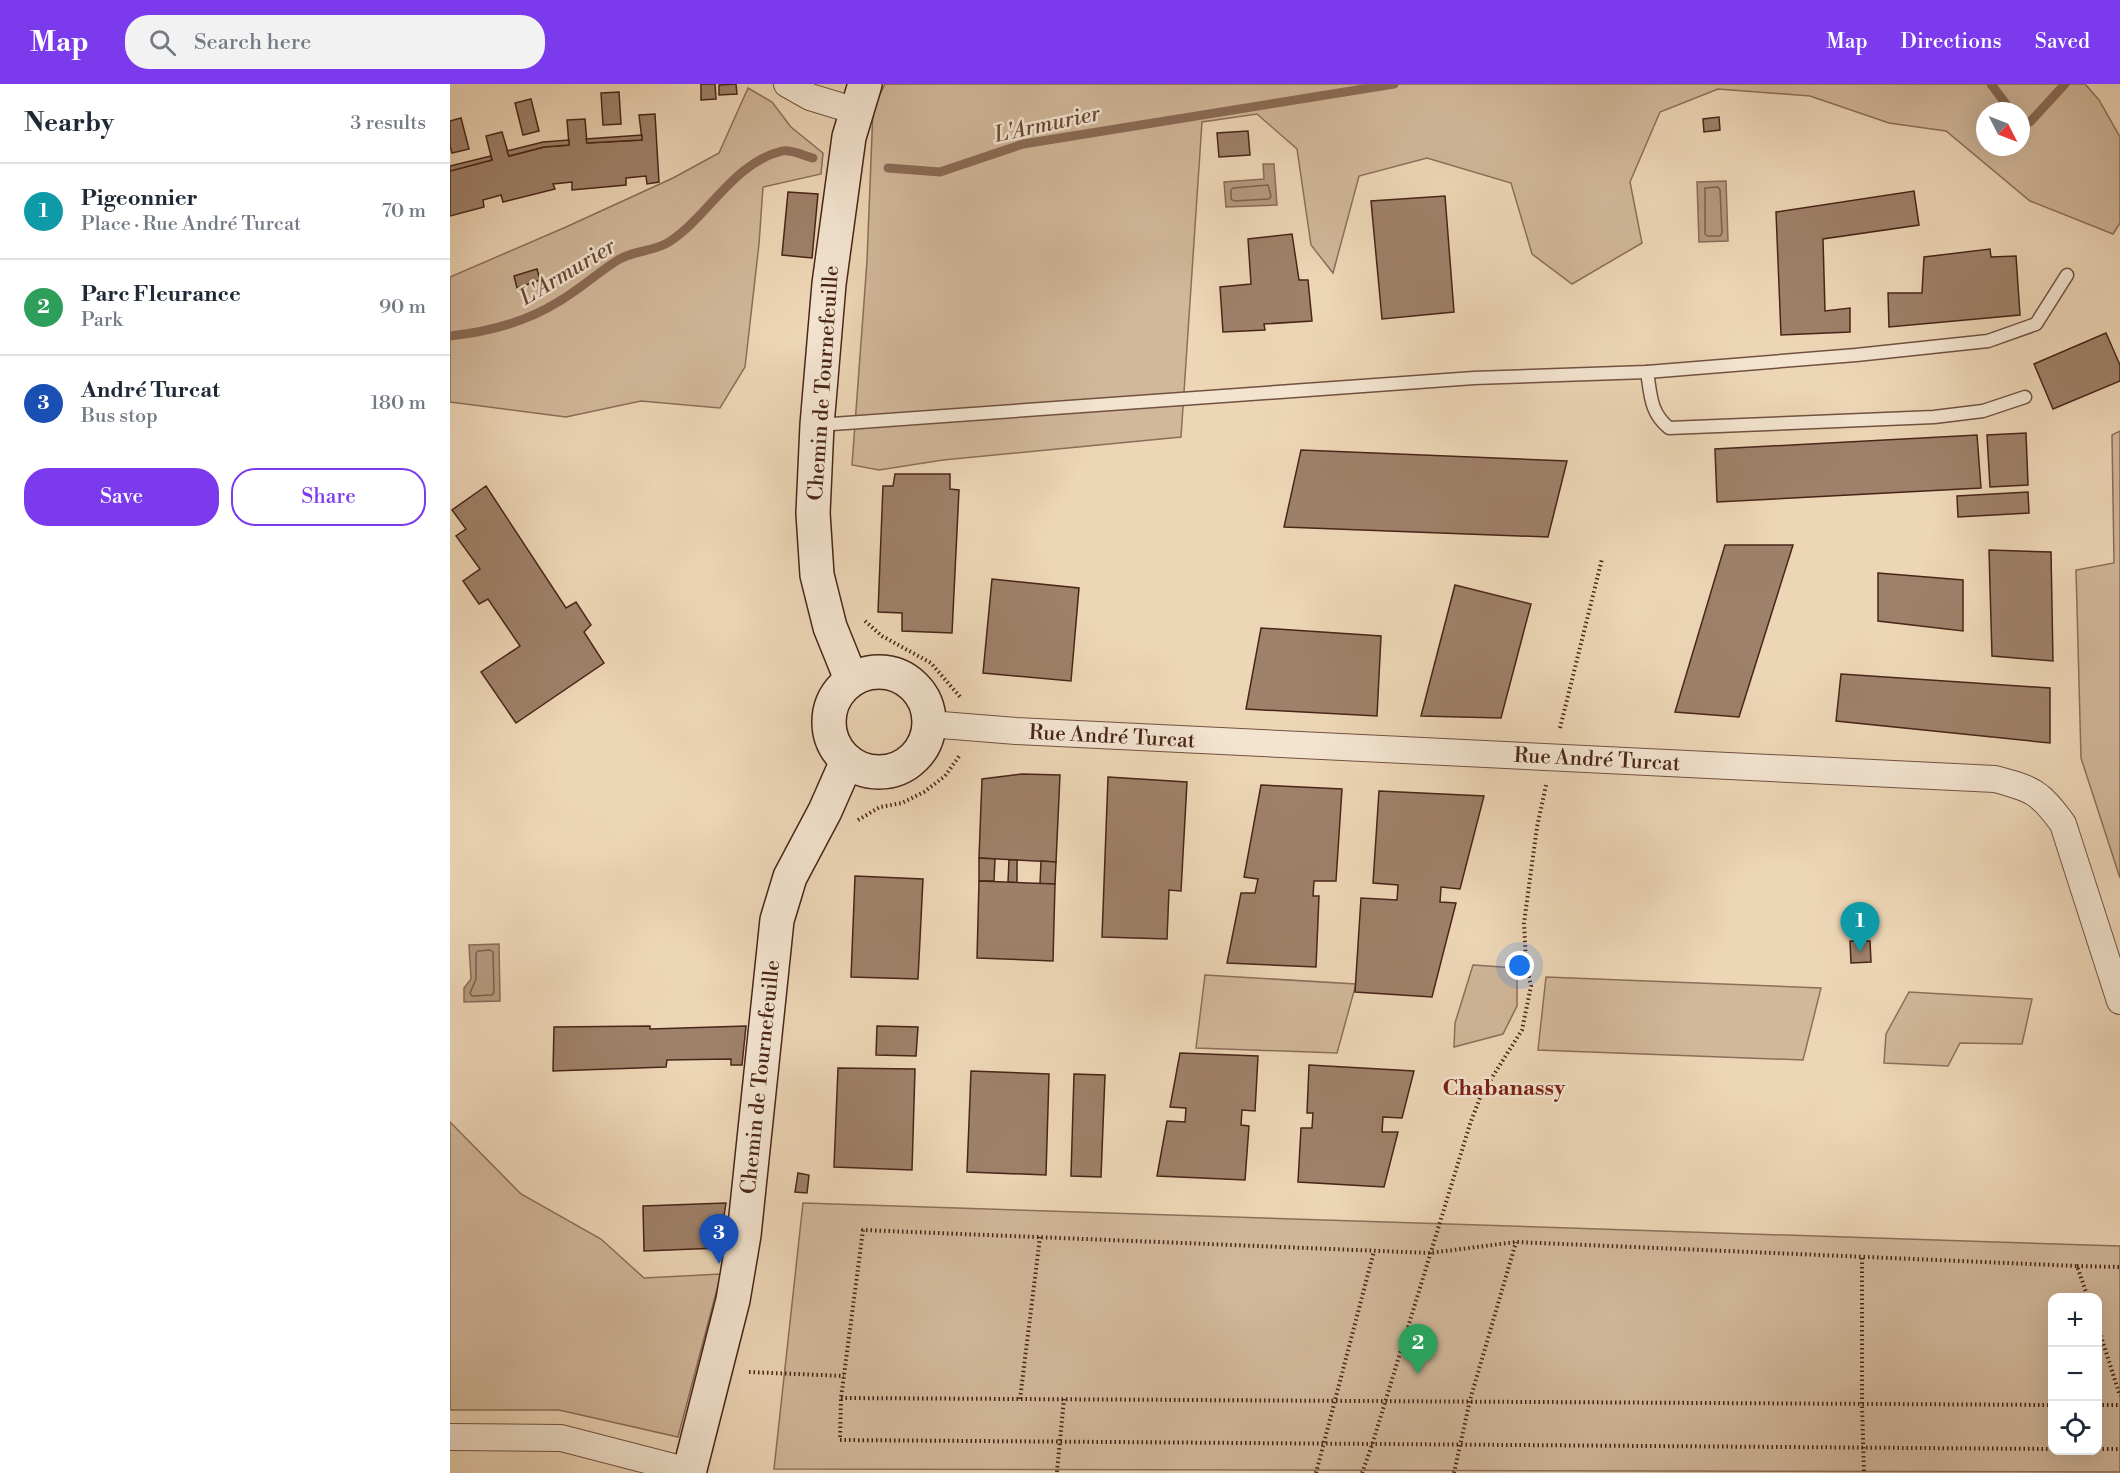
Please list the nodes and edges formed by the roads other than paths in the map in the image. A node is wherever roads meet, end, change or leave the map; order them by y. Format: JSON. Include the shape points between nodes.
{"nodes":[{"id":1,"x":787,"y":84,"type":"edge"},
{"id":2,"x":861,"y":98,"type":"edge"},
{"id":3,"x":2067,"y":275,"type":"dead end"},
{"id":4,"x":1647,"y":372,"type":"junction"},
{"id":5,"x":2025,"y":397,"type":"dead end"},
{"id":6,"x":817,"y":425,"type":"junction"},
{"id":7,"x":851,"y":679,"type":"junction"},
{"id":8,"x":929,"y":724,"type":"junction"},
{"id":9,"x":847,"y":761,"type":"junction"},
{"id":10,"x":2118,"y":992,"type":"edge"},
{"id":11,"x":450,"y":1437,"type":"edge"},
{"id":12,"x":689,"y":1472,"type":"edge"}],
"edges":[{"from":1,"to":2,"type":"street","via":[[817,100]]},
{"from":2,"to":6,"type":"street","name":"Chemin de Tournefeuille","via":[[849,138],[829,284]]},
{"from":3,"to":4,"type":"lane","via":[[2036,324],[1988,341]]},
{"from":4,"to":5,"type":"lane","via":[[1652,407],[1669,428],[1934,417],[1983,411]]},
{"from":4,"to":6,"type":"lane","via":[[1462,379]]},
{"from":6,"to":7,"type":"street","name":"Chemin de Tournefeuille","via":[[813,513],[817,575],[830,627]]},
{"from":7,"to":8,"type":"street","via":[[881,671],[897,674],[921,694],[928,708]]},
{"from":7,"to":9,"type":"street","via":[[832,704],[829,719],[830,735]]},
{"from":8,"to":9,"type":"street","via":[[918,753],[906,764],[876,772]]},
{"from":8,"to":10,"type":"street","name":"Rue André Turcat","via":[[1995,779],[2027,788],[2048,804],[2063,824]]},
{"from":9,"to":12,"type":"street","name":"Chemin de Tournefeuille","via":[[790,877],[777,920],[742,1246],[733,1300]]},
{"from":11,"to":12,"type":"street","via":[[561,1438]]}]}
